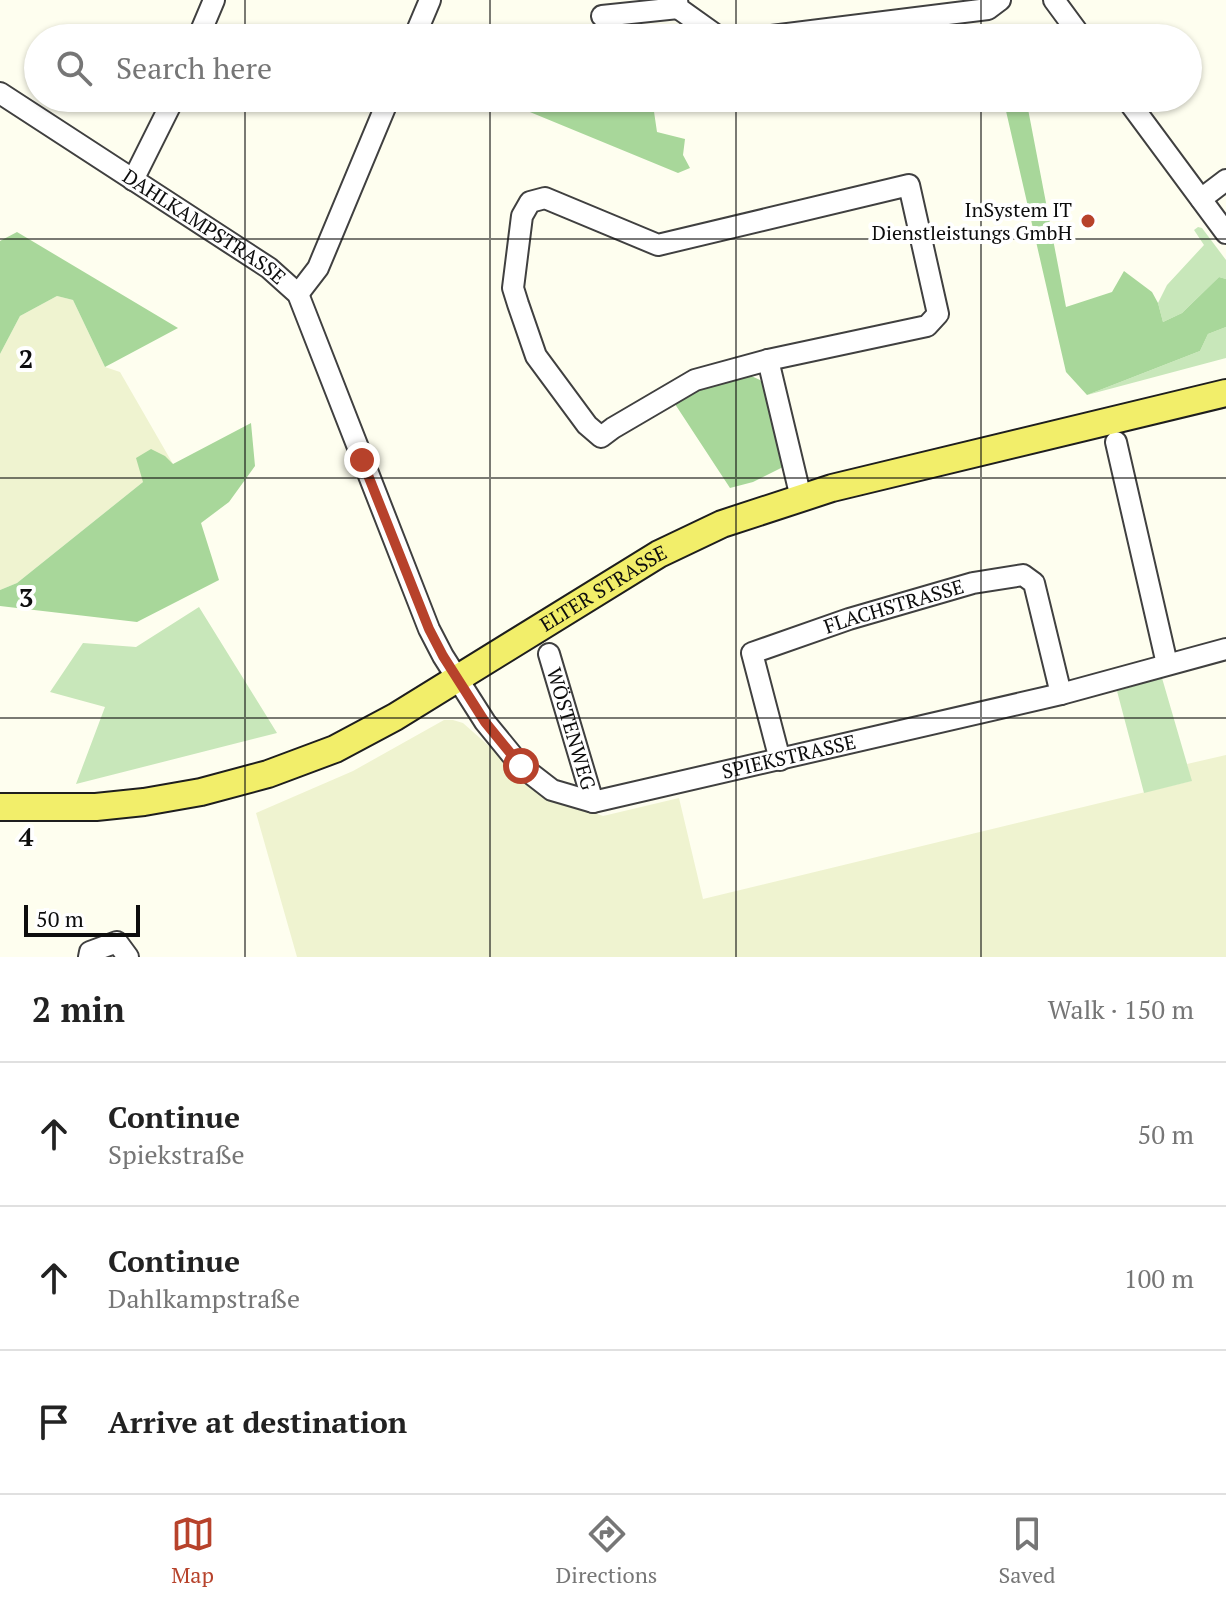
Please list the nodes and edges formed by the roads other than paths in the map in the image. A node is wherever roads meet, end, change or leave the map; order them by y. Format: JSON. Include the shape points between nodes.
{"nodes":[{"id":1,"x":214,"y":0,"type":"edge"},
{"id":2,"x":430,"y":0,"type":"edge"},
{"id":3,"x":1000,"y":0,"type":"edge"},
{"id":4,"x":1054,"y":0,"type":"edge"},
{"id":5,"x":678,"y":4,"type":"edge"},
{"id":6,"x":602,"y":16,"type":"dead end"},
{"id":7,"x":204,"y":24,"type":"edge"},
{"id":8,"x":420,"y":24,"type":"edge"},
{"id":9,"x":703,"y":24,"type":"edge"},
{"id":10,"x":867,"y":24,"type":"edge"},
{"id":11,"x":1072,"y":24,"type":"edge"},
{"id":12,"x":0,"y":93,"type":"edge"},
{"id":13,"x":24,"y":109,"type":"edge"},
{"id":14,"x":29,"y":112,"type":"edge"},
{"id":15,"x":167,"y":112,"type":"edge"},
{"id":16,"x":383,"y":112,"type":"edge"},
{"id":17,"x":1136,"y":112,"type":"edge"},
{"id":18,"x":133,"y":180,"type":"junction"},
{"id":19,"x":1226,"y":180,"type":"edge"},
{"id":20,"x":1201,"y":199,"type":"junction"},
{"id":21,"x":1226,"y":233,"type":"edge"},
{"id":22,"x":298,"y":294,"type":"junction"},
{"id":23,"x":768,"y":360,"type":"junction"},
{"id":24,"x":1226,"y":393,"type":"edge"},
{"id":25,"x":1116,"y":442,"type":"dead end"},
{"id":26,"x":801,"y":498,"type":"junction"},
{"id":27,"x":1226,"y":649,"type":"edge"},
{"id":28,"x":549,"y":654,"type":"dead end"},
{"id":29,"x":1167,"y":664,"type":"junction"},
{"id":30,"x":458,"y":680,"type":"junction"},
{"id":31,"x":1061,"y":694,"type":"junction"},
{"id":32,"x":780,"y":760,"type":"junction"},
{"id":33,"x":593,"y":802,"type":"junction"},
{"id":34,"x":0,"y":807,"type":"edge"},
{"id":35,"x":89,"y":957,"type":"edge"},
{"id":36,"x":128,"y":957,"type":"edge"}],
"edges":[{"from":1,"to":7,"type":"street"},
{"from":2,"to":8,"type":"street"},
{"from":3,"to":10,"type":"street","via":[[988,9]]},
{"from":4,"to":11,"type":"street"},
{"from":5,"to":6,"type":"street"},
{"from":5,"to":9,"type":"street"},
{"from":12,"to":13,"type":"street","name":"DAHLKAMPSTRASSE"},
{"from":14,"to":18,"type":"street","name":"DAHLKAMPSTRASSE"},
{"from":15,"to":18,"type":"street"},
{"from":16,"to":22,"type":"street","via":[[318,268]]},
{"from":17,"to":20,"type":"street"},
{"from":18,"to":22,"type":"street","name":"DAHLKAMPSTRASSE","via":[[269,268]]},
{"from":19,"to":20,"type":"street"},
{"from":20,"to":21,"type":"street"},
{"from":22,"to":30,"type":"street","name":"DAHLKAMPSTRASSE","via":[[429,629]]},
{"from":23,"to":23,"type":"street","via":[[927,326],[938,314],[909,185],[658,245],[545,198],[530,202],[522,216],[513,288],[536,356],[601,437],[695,380]]},
{"from":23,"to":26,"type":"street"},
{"from":24,"to":26,"type":"main road","name":"ELTER STRASSE"},
{"from":25,"to":29,"type":"street"},
{"from":26,"to":30,"type":"main road","name":"ELTER STRASSE","via":[[722,524],[659,554]]},
{"from":27,"to":29,"type":"street","name":"SPIEKSTRASSE"},
{"from":28,"to":33,"type":"street","name":"WÖSTENWEG"},
{"from":29,"to":31,"type":"street","name":"SPIEKSTRASSE"},
{"from":30,"to":33,"type":"street","name":"SPIEKSTRASSE","via":[[521,766],[552,790]]},
{"from":30,"to":34,"type":"main road","name":"ELTER STRASSE","via":[[335,749],[268,774],[144,802]]},
{"from":31,"to":32,"type":"street","name":"SPIEKSTRASSE"},
{"from":31,"to":32,"type":"street","name":"FLACHSTRASSE","via":[[1034,583],[1023,575],[973,583],[752,653]]},
{"from":32,"to":33,"type":"street","name":"SPIEKSTRASSE"},
{"from":35,"to":36,"type":"street","via":[[117,942]]}]}
